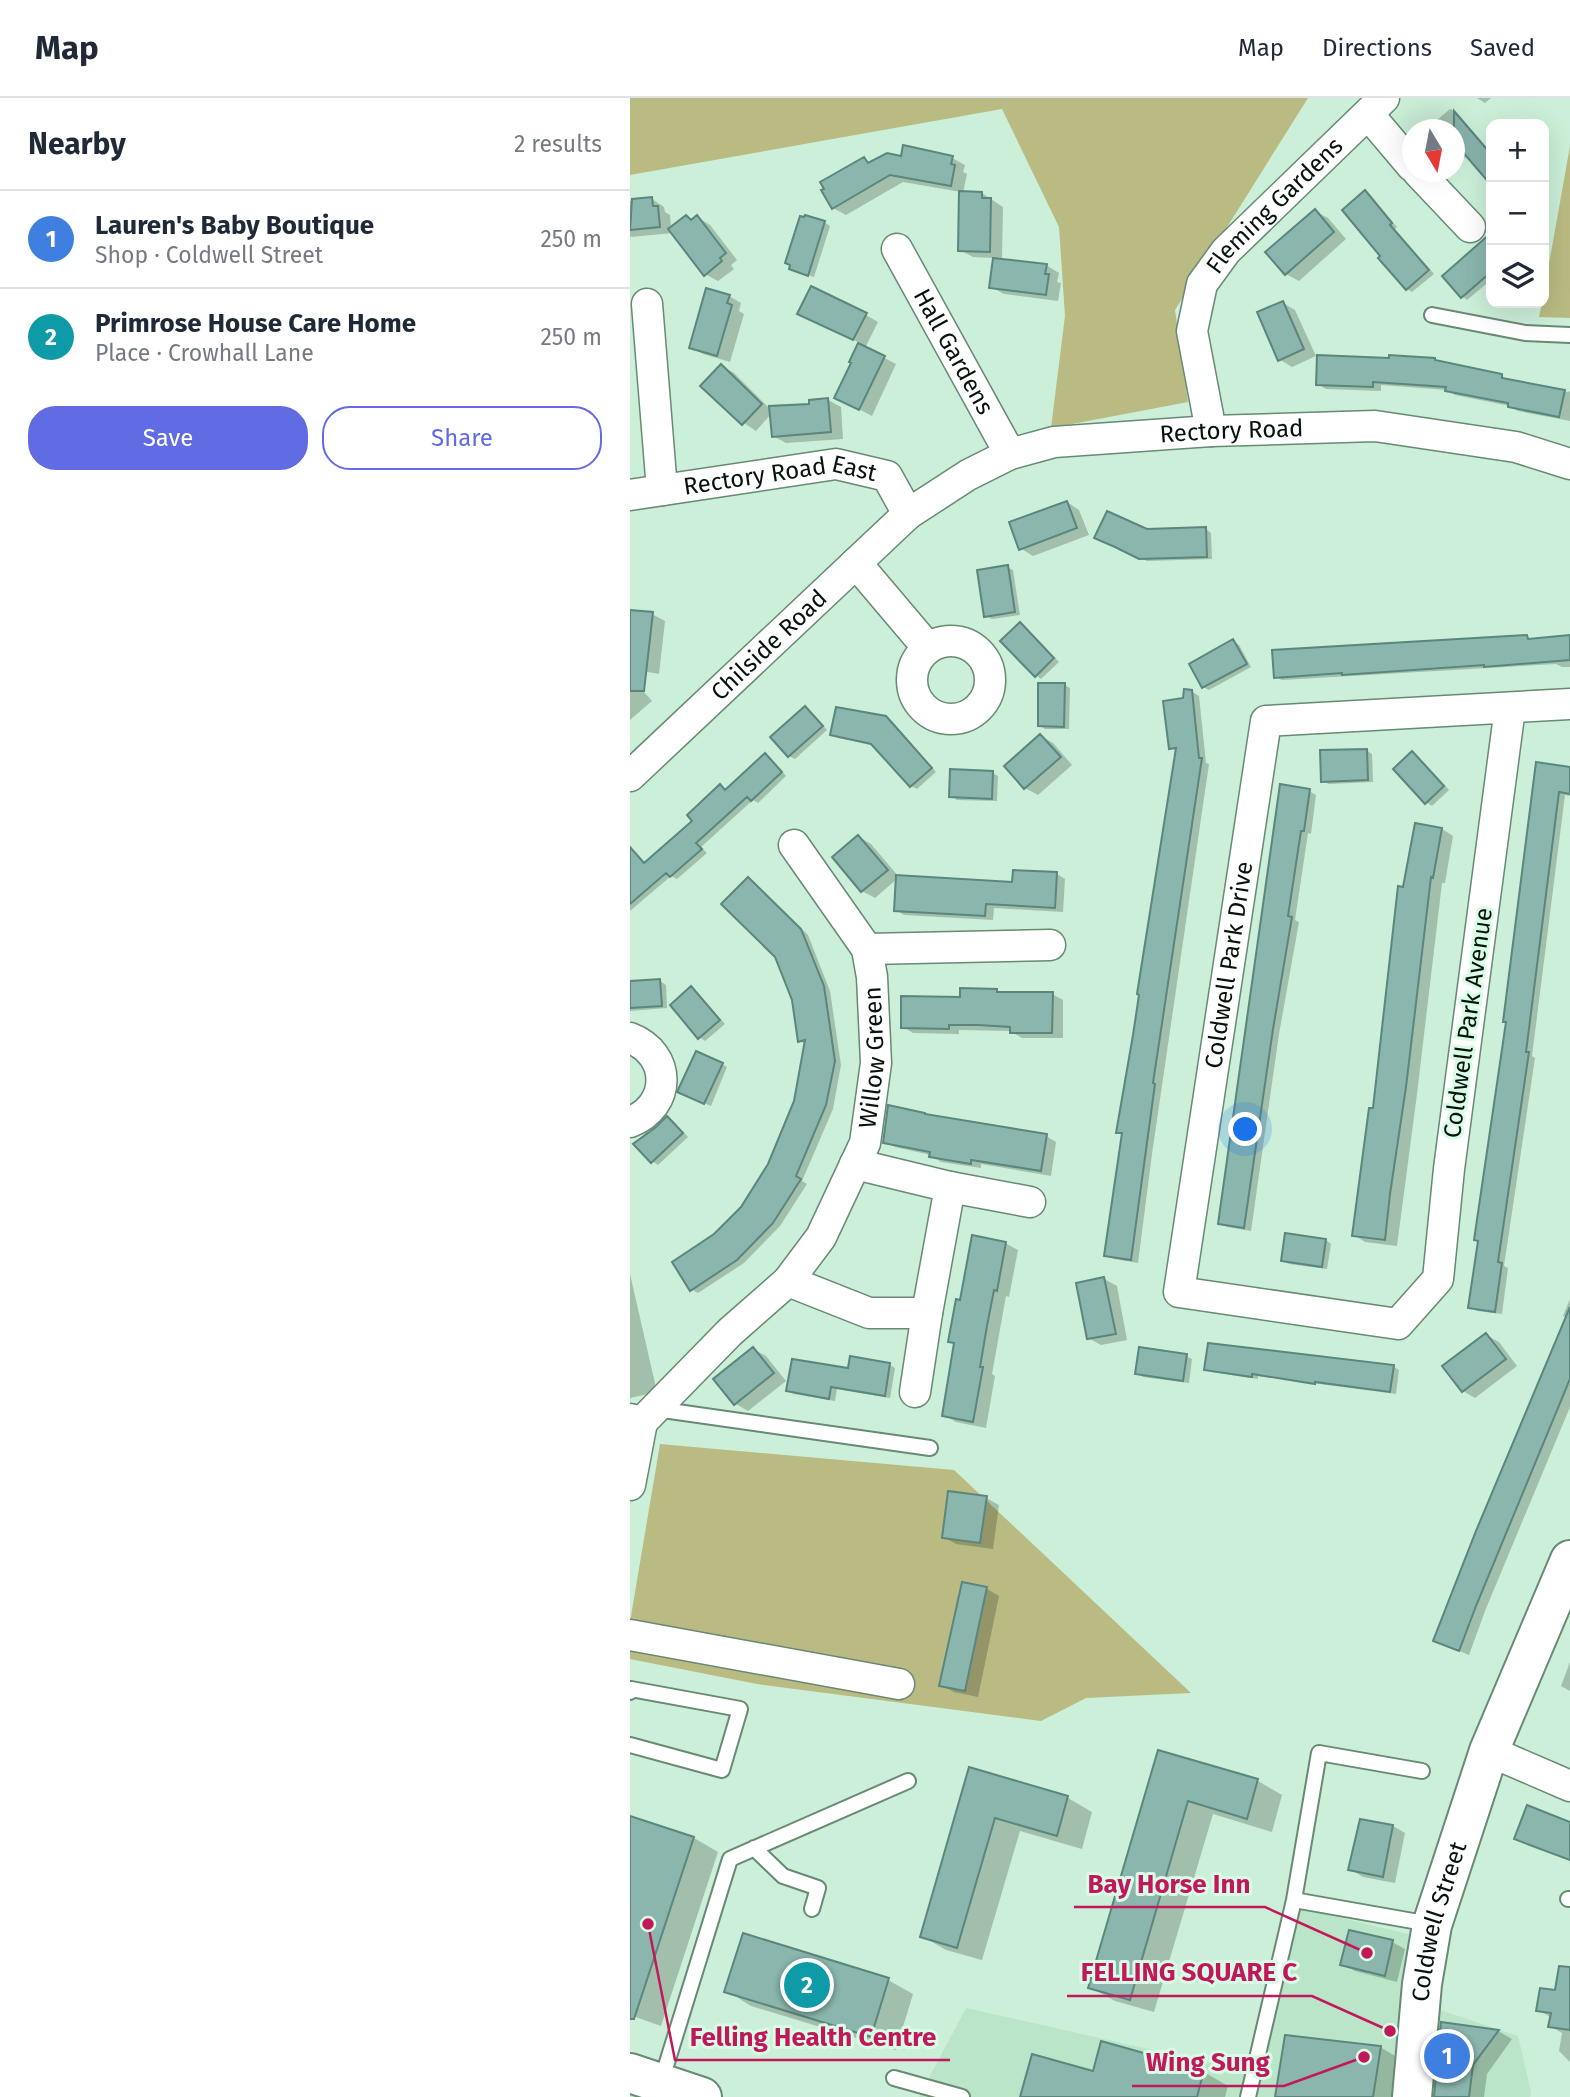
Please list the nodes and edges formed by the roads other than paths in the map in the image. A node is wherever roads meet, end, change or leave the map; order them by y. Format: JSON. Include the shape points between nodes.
{"nodes":[{"id":1,"x":1376,"y":106,"type":"edge"},
{"id":2,"x":1402,"y":149,"type":"edge"},
{"id":3,"x":1427,"y":182,"type":"edge"},
{"id":4,"x":1470,"y":227,"type":"dead end"},
{"id":5,"x":897,"y":249,"type":"dead end"},
{"id":6,"x":648,"y":304,"type":"dead end"},
{"id":7,"x":1432,"y":314,"type":"dead end"},
{"id":8,"x":1570,"y":335,"type":"edge"},
{"id":9,"x":1211,"y":431,"type":"junction"},
{"id":10,"x":1010,"y":454,"type":"junction"},
{"id":11,"x":1570,"y":464,"type":"edge"},
{"id":12,"x":662,"y":490,"type":"junction"},
{"id":13,"x":630,"y":495,"type":"edge"},
{"id":14,"x":908,"y":514,"type":"junction"},
{"id":15,"x":856,"y":563,"type":"junction"},
{"id":16,"x":928,"y":648,"type":"dead end"},
{"id":17,"x":1570,"y":704,"type":"edge"},
{"id":18,"x":1510,"y":708,"type":"junction"},
{"id":19,"x":630,"y":776,"type":"edge"},
{"id":20,"x":794,"y":845,"type":"dead end"},
{"id":21,"x":1050,"y":945,"type":"dead end"},
{"id":22,"x":867,"y":950,"type":"junction"},
{"id":23,"x":630,"y":1038,"type":"edge"},
{"id":24,"x":630,"y":1122,"type":"edge"},
{"id":25,"x":855,"y":1164,"type":"junction"},
{"id":26,"x":950,"y":1187,"type":"junction"},
{"id":27,"x":1030,"y":1202,"type":"dead end"},
{"id":28,"x":788,"y":1281,"type":"junction"},
{"id":29,"x":927,"y":1313,"type":"junction"},
{"id":30,"x":1398,"y":1324,"type":"joint"},
{"id":31,"x":915,"y":1392,"type":"dead end"},
{"id":32,"x":636,"y":1420,"type":"edge"},
{"id":33,"x":930,"y":1448,"type":"dead end"},
{"id":34,"x":630,"y":1485,"type":"edge"},
{"id":35,"x":1570,"y":1560,"type":"edge"},
{"id":36,"x":630,"y":1635,"type":"edge"},
{"id":37,"x":899,"y":1684,"type":"dead end"},
{"id":38,"x":630,"y":1692,"type":"edge"},
{"id":39,"x":630,"y":1745,"type":"edge"},
{"id":40,"x":1489,"y":1751,"type":"junction"},
{"id":41,"x":1422,"y":1772,"type":"dead end"},
{"id":42,"x":908,"y":1781,"type":"dead end"},
{"id":43,"x":1570,"y":1786,"type":"edge"},
{"id":44,"x":754,"y":1848,"type":"junction"},
{"id":45,"x":1294,"y":1900,"type":"junction"},
{"id":46,"x":812,"y":1909,"type":"dead end"},
{"id":47,"x":1432,"y":1924,"type":"junction"},
{"id":48,"x":645,"y":2078,"type":"edge"},
{"id":49,"x":894,"y":2078,"type":"dead end"},
{"id":50,"x":702,"y":2097,"type":"edge"},
{"id":51,"x":962,"y":2097,"type":"edge"},
{"id":52,"x":1248,"y":2097,"type":"edge"},
{"id":53,"x":1412,"y":2097,"type":"edge"}],
"edges":[{"from":1,"to":2,"type":"street","name":"Fleming Gardens"},
{"from":1,"to":9,"type":"street","name":"Fleming Gardens","via":[[1226,251],[1202,284],[1192,331]]},
{"from":3,"to":4,"type":"street"},
{"from":5,"to":10,"type":"street","name":"Hall Gardens"},
{"from":6,"to":12,"type":"street"},
{"from":7,"to":8,"type":"lane","via":[[1525,333]]},
{"from":9,"to":10,"type":"street","name":"Rectory Road","via":[[1054,442]]},
{"from":9,"to":11,"type":"street","name":"Rectory Road","via":[[1375,426],[1516,447]]},
{"from":10,"to":14,"type":"street","name":"Rectory Road"},
{"from":12,"to":13,"type":"street","name":"Rectory Road East"},
{"from":12,"to":14,"type":"street","name":"Rectory Road East","via":[[836,464],[887,477]]},
{"from":14,"to":15,"type":"street","name":"Chilside Road"},
{"from":15,"to":16,"type":"street"},
{"from":15,"to":19,"type":"street","name":"Chilside Road"},
{"from":17,"to":18,"type":"street","name":"Coldwell Park Drive"},
{"from":18,"to":30,"type":"street","name":"Coldwell Park Avenue","via":[[1438,1279]]},
{"from":18,"to":30,"type":"street","name":"Coldwell Park Drive","via":[[1266,720],[1179,1293]]},
{"from":20,"to":22,"type":"street","name":"Willow Green"},
{"from":21,"to":22,"type":"street"},
{"from":22,"to":25,"type":"street","name":"Willow Green","via":[[876,1063],[865,1143]]},
{"from":23,"to":24,"type":"street","via":[[654,1054],[662,1077],[651,1109]]},
{"from":25,"to":26,"type":"street","name":"Willow Green"},
{"from":25,"to":28,"type":"street","name":"Willow Green","via":[[821,1237]]},
{"from":26,"to":27,"type":"street","name":"Willow Green"},
{"from":26,"to":29,"type":"street"},
{"from":28,"to":29,"type":"street","via":[[869,1313]]},
{"from":28,"to":32,"type":"street","name":"Willow Green"},
{"from":29,"to":31,"type":"street"},
{"from":32,"to":33,"type":"lane","via":[[663,1410]]},
{"from":32,"to":34,"type":"street"},
{"from":35,"to":40,"type":"street","name":"Coldwell Street"},
{"from":36,"to":37,"type":"street"},
{"from":38,"to":39,"type":"lane","via":[[740,1709],[722,1770]]},
{"from":40,"to":43,"type":"street"},
{"from":40,"to":47,"type":"street","name":"Coldwell Street"},
{"from":41,"to":45,"type":"lane","via":[[1319,1753]]},
{"from":42,"to":44,"type":"lane"},
{"from":44,"to":46,"type":"lane","via":[[783,1876],[818,1888]]},
{"from":44,"to":48,"type":"lane","via":[[730,1859]]},
{"from":45,"to":47,"type":"lane"},
{"from":45,"to":52,"type":"lane"},
{"from":47,"to":53,"type":"street","name":"Coldwell Street"},
{"from":48,"to":50,"type":"street"},
{"from":49,"to":51,"type":"lane"}]}
